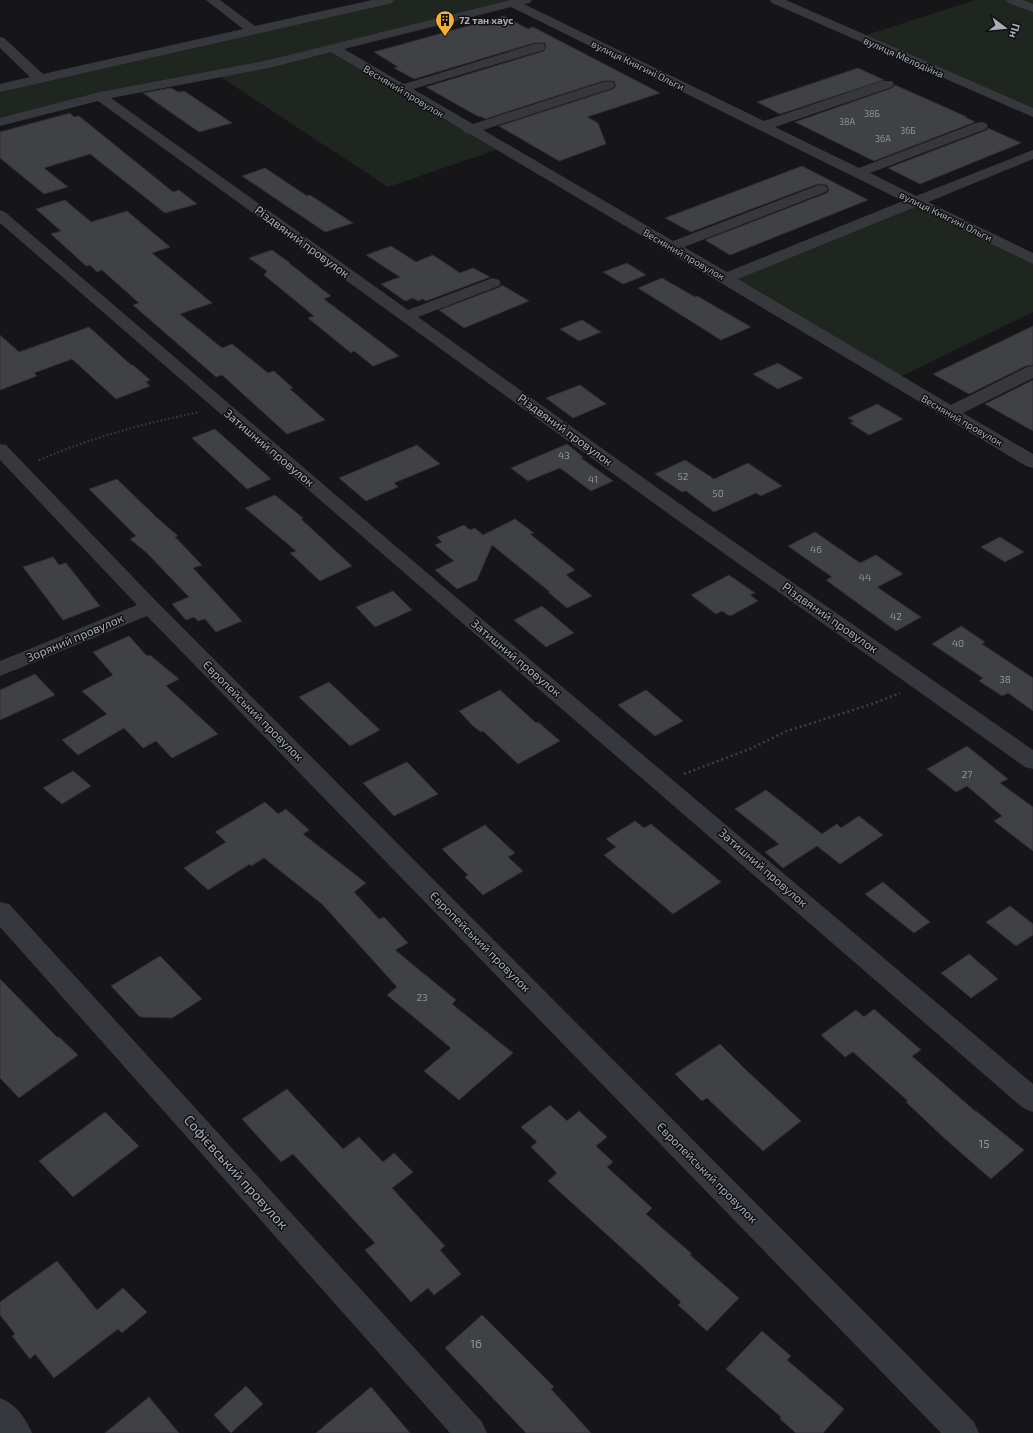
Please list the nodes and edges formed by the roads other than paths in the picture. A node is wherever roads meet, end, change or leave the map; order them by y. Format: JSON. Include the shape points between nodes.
{"nodes":[{"id":1,"x":212,"y":0,"type":"edge"},
{"id":2,"x":388,"y":0,"type":"edge"},
{"id":3,"x":776,"y":0,"type":"edge"},
{"id":4,"x":1012,"y":0,"type":"edge"},
{"id":5,"x":520,"y":2,"type":"edge"},
{"id":6,"x":1033,"y":8,"type":"edge"},
{"id":7,"x":253,"y":31,"type":"junction"},
{"id":8,"x":0,"y":41,"type":"edge"},
{"id":9,"x":539,"y":47,"type":"dead end"},
{"id":10,"x":333,"y":48,"type":"junction"},
{"id":11,"x":40,"y":79,"type":"junction"},
{"id":12,"x":887,"y":84,"type":"dead end"},
{"id":13,"x":608,"y":85,"type":"dead end"},
{"id":14,"x":0,"y":88,"type":"edge"},
{"id":15,"x":401,"y":89,"type":"junction"},
{"id":16,"x":100,"y":96,"type":"junction"},
{"id":17,"x":1033,"y":113,"type":"edge"},
{"id":18,"x":0,"y":122,"type":"edge"},
{"id":19,"x":763,"y":126,"type":"junction"},
{"id":20,"x":981,"y":126,"type":"dead end"},
{"id":21,"x":470,"y":130,"type":"junction"},
{"id":22,"x":1033,"y":154,"type":"edge"},
{"id":23,"x":858,"y":173,"type":"junction"},
{"id":24,"x":821,"y":189,"type":"dead end"},
{"id":25,"x":916,"y":201,"type":"junction"},
{"id":26,"x":0,"y":215,"type":"edge"},
{"id":27,"x":672,"y":247,"type":"junction"},
{"id":28,"x":1033,"y":258,"type":"edge"},
{"id":29,"x":726,"y":278,"type":"junction"},
{"id":30,"x":493,"y":283,"type":"dead end"},
{"id":31,"x":406,"y":316,"type":"junction"},
{"id":32,"x":1033,"y":371,"type":"edge"},
{"id":33,"x":949,"y":413,"type":"junction"},
{"id":34,"x":0,"y":449,"type":"edge"},
{"id":35,"x":1033,"y":462,"type":"edge"},
{"id":36,"x":9,"y":472,"type":"edge"},
{"id":37,"x":150,"y":607,"type":"junction"},
{"id":38,"x":0,"y":669,"type":"edge"},
{"id":39,"x":1033,"y":761,"type":"edge"},
{"id":40,"x":0,"y":911,"type":"edge"},
{"id":41,"x":1033,"y":1100,"type":"edge"},
{"id":42,"x":0,"y":1413,"type":"edge"},
{"id":43,"x":16,"y":1433,"type":"edge"},
{"id":44,"x":471,"y":1433,"type":"edge"},
{"id":45,"x":963,"y":1433,"type":"edge"}],
"edges":[{"from":1,"to":7,"type":"street"},
{"from":2,"to":7,"type":"street"},
{"from":3,"to":17,"type":"street","name":"вулиця Мелодійна"},
{"from":4,"to":6,"type":"street"},
{"from":5,"to":10,"type":"street"},
{"from":5,"to":19,"type":"street","name":"вулиця Княгині Ольги"},
{"from":7,"to":11,"type":"street"},
{"from":8,"to":11,"type":"street"},
{"from":9,"to":15,"type":"street"},
{"from":10,"to":15,"type":"street","name":"Весняний провулок"},
{"from":10,"to":16,"type":"street","via":[[269,64]]},
{"from":11,"to":14,"type":"street"},
{"from":12,"to":19,"type":"street"},
{"from":13,"to":21,"type":"street"},
{"from":15,"to":21,"type":"street","name":"Весняний провулок"},
{"from":16,"to":18,"type":"street"},
{"from":16,"to":31,"type":"street","name":"Різдвяний провулок"},
{"from":19,"to":23,"type":"street","name":"вулиця Княгині Ольги"},
{"from":20,"to":23,"type":"street"},
{"from":21,"to":27,"type":"street","name":"Весняний провулок"},
{"from":22,"to":25,"type":"street"},
{"from":23,"to":25,"type":"street","name":"вулиця Княгині Ольги"},
{"from":24,"to":27,"type":"street"},
{"from":25,"to":28,"type":"street","name":"вулиця Княгині Ольги"},
{"from":25,"to":29,"type":"street"},
{"from":26,"to":41,"type":"street","name":"Затишний провулок","via":[[222,408]]},
{"from":27,"to":29,"type":"street","name":"Весняний провулок"},
{"from":29,"to":33,"type":"street","name":"Весняний провулок"},
{"from":30,"to":31,"type":"street"},
{"from":31,"to":39,"type":"street","name":"Різдвяний провулок"},
{"from":32,"to":33,"type":"street"},
{"from":33,"to":35,"type":"street","name":"Весняний провулок"},
{"from":34,"to":36,"type":"street","name":"Європейський провулок"},
{"from":36,"to":37,"type":"street","name":"Європейський провулок"},
{"from":37,"to":38,"type":"street","name":"Зоряний провулок"},
{"from":37,"to":45,"type":"street","name":"Європейський провулок"},
{"from":40,"to":44,"type":"street","name":"Софієвський провулок"},
{"from":42,"to":43,"type":"street"}]}
